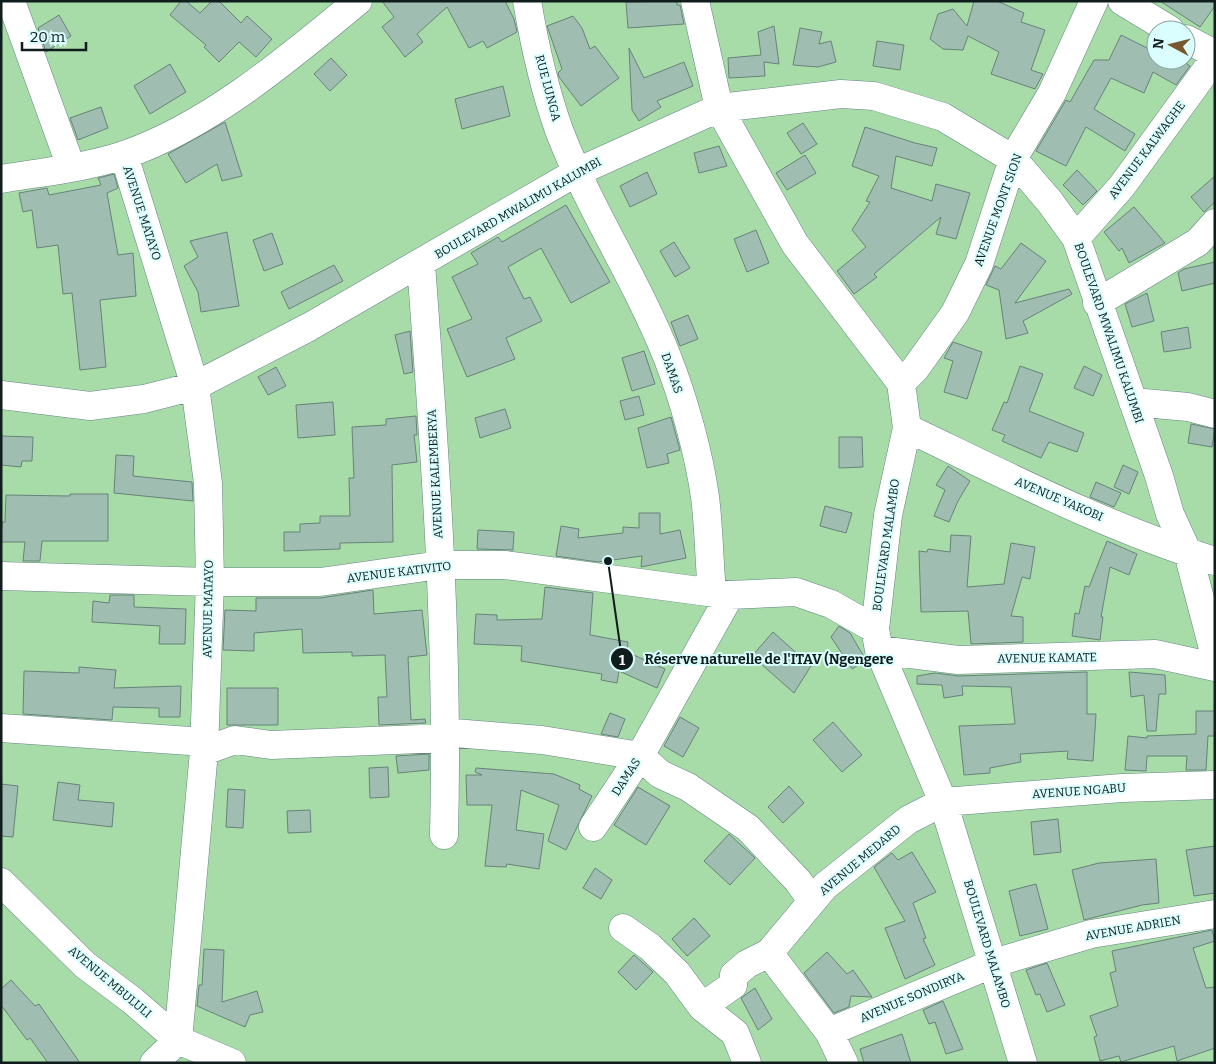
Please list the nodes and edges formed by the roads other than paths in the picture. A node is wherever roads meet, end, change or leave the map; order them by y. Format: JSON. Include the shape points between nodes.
{"nodes":[{"id":1,"x":11,"y":1,"type":"edge"},
{"id":2,"x":358,"y":1,"type":"edge"},
{"id":3,"x":527,"y":1,"type":"edge"},
{"id":4,"x":695,"y":1,"type":"edge"},
{"id":5,"x":1094,"y":1,"type":"edge"},
{"id":6,"x":1122,"y":1,"type":"edge"},
{"id":7,"x":1153,"y":20,"type":"edge"},
{"id":8,"x":1196,"y":44,"type":"edge"},
{"id":9,"x":1215,"y":54,"type":"edge"},
{"id":10,"x":1215,"y":58,"type":"edge"},
{"id":11,"x":719,"y":108,"type":"junction"},
{"id":12,"x":124,"y":155,"type":"junction"},
{"id":13,"x":1013,"y":160,"type":"junction"},
{"id":14,"x":71,"y":167,"type":"junction"},
{"id":15,"x":577,"y":172,"type":"junction"},
{"id":16,"x":1,"y":179,"type":"edge"},
{"id":17,"x":1209,"y":237,"type":"edge"},
{"id":18,"x":1076,"y":238,"type":"junction"},
{"id":19,"x":422,"y":264,"type":"junction"},
{"id":20,"x":1097,"y":303,"type":"junction"},
{"id":21,"x":901,"y":383,"type":"junction"},
{"id":22,"x":195,"y":386,"type":"junction"},
{"id":23,"x":1,"y":395,"type":"edge"},
{"id":24,"x":1133,"y":402,"type":"junction"},
{"id":25,"x":1215,"y":414,"type":"edge"},
{"id":26,"x":907,"y":428,"type":"junction"},
{"id":27,"x":1188,"y":553,"type":"junction"},
{"id":28,"x":1215,"y":561,"type":"edge"},
{"id":29,"x":440,"y":565,"type":"junction"},
{"id":30,"x":1,"y":576,"type":"edge"},
{"id":31,"x":210,"y":582,"type":"junction"},
{"id":32,"x":721,"y":593,"type":"junction"},
{"id":33,"x":877,"y":639,"type":"junction"},
{"id":34,"x":1215,"y":656,"type":"edge"},
{"id":35,"x":1215,"y":668,"type":"edge"},
{"id":36,"x":1,"y":728,"type":"edge"},
{"id":37,"x":446,"y":738,"type":"junction"},
{"id":38,"x":205,"y":746,"type":"junction"},
{"id":39,"x":640,"y":756,"type":"junction"},
{"id":40,"x":1215,"y":785,"type":"edge"},
{"id":41,"x":943,"y":802,"type":"junction"},
{"id":42,"x":594,"y":828,"type":"dead end"},
{"id":43,"x":444,"y":835,"type":"dead end"},
{"id":44,"x":1,"y":882,"type":"edge"},
{"id":45,"x":812,"y":901,"type":"junction"},
{"id":46,"x":1215,"y":914,"type":"edge"},
{"id":47,"x":623,"y":928,"type":"dead end"},
{"id":48,"x":769,"y":953,"type":"junction"},
{"id":49,"x":994,"y":963,"type":"junction"},
{"id":50,"x":702,"y":1007,"type":"junction"},
{"id":51,"x":829,"y":1032,"type":"junction"},
{"id":52,"x":178,"y":1040,"type":"junction"},
{"id":53,"x":154,"y":1063,"type":"edge"},
{"id":54,"x":232,"y":1063,"type":"edge"},
{"id":55,"x":747,"y":1063,"type":"edge"},
{"id":56,"x":844,"y":1063,"type":"edge"},
{"id":57,"x":1023,"y":1063,"type":"edge"}],
"edges":[{"from":1,"to":14,"type":"street"},
{"from":2,"to":12,"type":"street","via":[[216,110]]},
{"from":3,"to":15,"type":"street","name":"RUE LUNGA","via":[[558,128]]},
{"from":4,"to":11,"type":"street","name":"BOULEVARD MALAMBO"},
{"from":5,"to":13,"type":"street","name":"AVENUE MONT SION","via":[[1052,93]]},
{"from":6,"to":7,"type":"street"},
{"from":8,"to":9,"type":"street"},
{"from":10,"to":18,"type":"street","name":"AVENUE KALWAGHE","via":[[1122,186]]},
{"from":11,"to":13,"type":"street","name":"BOULEVARD MWALIMU KALUMBI","via":[[842,94],[874,96],[943,117]]},
{"from":11,"to":15,"type":"street","name":"BOULEVARD MWALIMU KALUMBI"},
{"from":11,"to":21,"type":"street","name":"BOULEVARD MALAMBO","via":[[795,244]]},
{"from":12,"to":14,"type":"street"},
{"from":12,"to":22,"type":"street","name":"AVENUE MATAYO"},
{"from":13,"to":18,"type":"street","name":"BOULEVARD MWALIMU KALUMBI"},
{"from":13,"to":21,"type":"street","name":"AVENUE MONT SION","via":[[979,264],[955,313]]},
{"from":14,"to":16,"type":"street"},
{"from":15,"to":19,"type":"street","name":"BOULEVARD MWALIMU KALUMBI"},
{"from":15,"to":32,"type":"street","name":"DAMAS","via":[[650,316],[668,360],[686,413]]},
{"from":17,"to":20,"type":"street"},
{"from":18,"to":20,"type":"street","name":"BOULEVARD MWALIMU KALUMBI"},
{"from":19,"to":22,"type":"street","name":"BOULEVARD MWALIMU KALUMBI"},
{"from":19,"to":29,"type":"street","name":"AVENUE KALEMBERYA"},
{"from":20,"to":24,"type":"street","name":"BOULEVARD MWALIMU KALUMBI"},
{"from":21,"to":26,"type":"street","name":"BOULEVARD MALAMBO"},
{"from":22,"to":23,"type":"street","name":"BOULEVARD MWALIMU KALUMBI","via":[[144,399],[90,406]]},
{"from":22,"to":31,"type":"street","name":"AVENUE MATAYO","via":[[208,483]]},
{"from":24,"to":25,"type":"street","via":[[1188,407]]},
{"from":24,"to":27,"type":"street","name":"BOULEVARD MWALIMU KALUMBI","via":[[1170,514]]},
{"from":26,"to":27,"type":"street","name":"AVENUE YAKOBI","via":[[1040,492]]},
{"from":26,"to":33,"type":"street","name":"BOULEVARD MALAMBO","via":[[888,515]]},
{"from":27,"to":28,"type":"street","name":"AVENUE YAKOBI"},
{"from":27,"to":34,"type":"street","name":"BOULEVARD MWALIMU KALUMBI"},
{"from":29,"to":31,"type":"street","name":"AVENUE KATIVITO","via":[[320,582]]},
{"from":29,"to":32,"type":"street","name":"AVENUE KATIVITO","via":[[505,565]]},
{"from":29,"to":37,"type":"street","name":"AVENUE KALEMBERYA"},
{"from":30,"to":31,"type":"street","name":"AVENUE KATIVITO"},
{"from":31,"to":38,"type":"street","name":"AVENUE MATAYO"},
{"from":32,"to":33,"type":"street","name":"AVENUE KATIVITO","via":[[796,592],[831,604]]},
{"from":32,"to":39,"type":"street","name":"DAMAS"},
{"from":33,"to":35,"type":"street","name":"AVENUE KAMATE","via":[[958,660],[1155,654]]},
{"from":33,"to":41,"type":"street","name":"BOULEVARD MALAMBO"},
{"from":36,"to":38,"type":"street"},
{"from":37,"to":38,"type":"street","via":[[271,745],[235,740]]},
{"from":37,"to":39,"type":"street","via":[[454,733],[542,740]]},
{"from":37,"to":43,"type":"street","name":"AVENUE KALEMBERYA"},
{"from":38,"to":52,"type":"street","name":"AVENUE MATAYO"},
{"from":39,"to":42,"type":"street","name":"DAMAS"},
{"from":39,"to":45,"type":"street","via":[[660,774],[688,787],[748,828],[798,881]]},
{"from":40,"to":41,"type":"street","name":"AVENUE NGABU","via":[[1122,788]]},
{"from":41,"to":45,"type":"street","name":"AVENUE MEDARD","via":[[908,820],[825,886]]},
{"from":41,"to":49,"type":"street","name":"BOULEVARD MALAMBO"},
{"from":44,"to":52,"type":"street","name":"AVENUE MBULULI","via":[[85,965]]},
{"from":45,"to":48,"type":"street","name":"AVENUE MEDARD"},
{"from":46,"to":49,"type":"street","name":"AVENUE ADRIEN","via":[[1091,934]]},
{"from":47,"to":50,"type":"street","via":[[650,947],[677,973]]},
{"from":48,"to":50,"type":"street","name":"AVENUE MEDARD","via":[[747,964],[734,975],[734,985]]},
{"from":48,"to":51,"type":"street"},
{"from":49,"to":51,"type":"street","name":"AVENUE SONDIRYA"},
{"from":49,"to":57,"type":"street","name":"BOULEVARD MALAMBO"},
{"from":50,"to":55,"type":"street","via":[[735,1033]]},
{"from":51,"to":56,"type":"street"},
{"from":52,"to":53,"type":"street"},
{"from":52,"to":54,"type":"street","name":"AVENUE MBULULI"}]}
